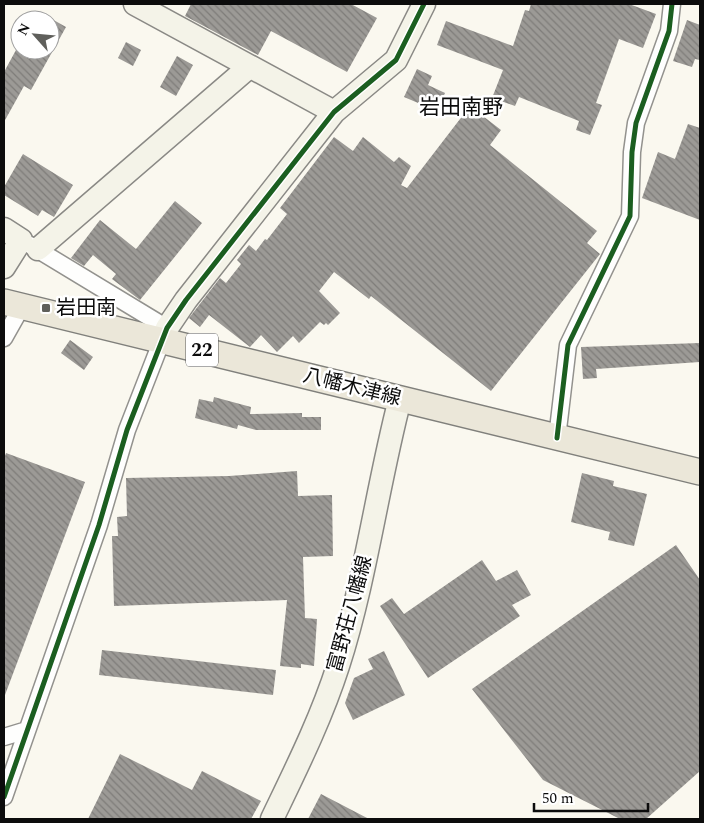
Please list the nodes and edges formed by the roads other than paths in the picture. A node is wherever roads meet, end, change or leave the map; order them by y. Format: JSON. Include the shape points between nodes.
{"nodes":[{"id":1,"x":135,"y":4,"type":"edge"},
{"id":2,"x":424,"y":4,"type":"edge"},
{"id":3,"x":672,"y":4,"type":"edge"},
{"id":4,"x":249,"y":67,"type":"junction"},
{"id":5,"x":334,"y":112,"type":"junction"},
{"id":6,"x":21,"y":240,"type":"edge"},
{"id":7,"x":4,"y":267,"type":"edge"},
{"id":8,"x":13,"y":304,"type":"edge"},
{"id":9,"x":164,"y":334,"type":"junction"},
{"id":10,"x":4,"y":338,"type":"edge"},
{"id":11,"x":400,"y":399,"type":"junction"},
{"id":12,"x":557,"y":438,"type":"junction"},
{"id":13,"x":700,"y":473,"type":"edge"},
{"id":14,"x":27,"y":730,"type":"junction"},
{"id":15,"x":4,"y":737,"type":"edge"},
{"id":16,"x":4,"y":797,"type":"edge"},
{"id":17,"x":272,"y":819,"type":"edge"}],
"edges":[{"from":1,"to":4,"type":"street"},
{"from":2,"to":5,"type":"street","via":[[396,60]]},
{"from":3,"to":12,"type":"street","via":[[669,31],[636,123],[630,216],[568,345]]},
{"from":4,"to":5,"type":"street"},
{"from":4,"to":6,"type":"street"},
{"from":5,"to":9,"type":"street","via":[[186,300]]},
{"from":6,"to":7,"type":"street"},
{"from":6,"to":9,"type":"street"},
{"from":8,"to":9,"type":"main road","name":"八幡木津線","number":"22"},
{"from":8,"to":10,"type":"street"},
{"from":9,"to":11,"type":"main road","name":"八幡木津線","number":"22"},
{"from":9,"to":14,"type":"street","via":[[126,430],[99,525]]},
{"from":11,"to":12,"type":"main road","name":"八幡木津線","number":"22"},
{"from":11,"to":17,"type":"street","name":"富野荘八幡線","via":[[358,592],[338,666],[312,736]]},
{"from":12,"to":13,"type":"main road","name":"八幡木津線","number":"22"},
{"from":14,"to":15,"type":"street"},
{"from":14,"to":16,"type":"street"}]}
